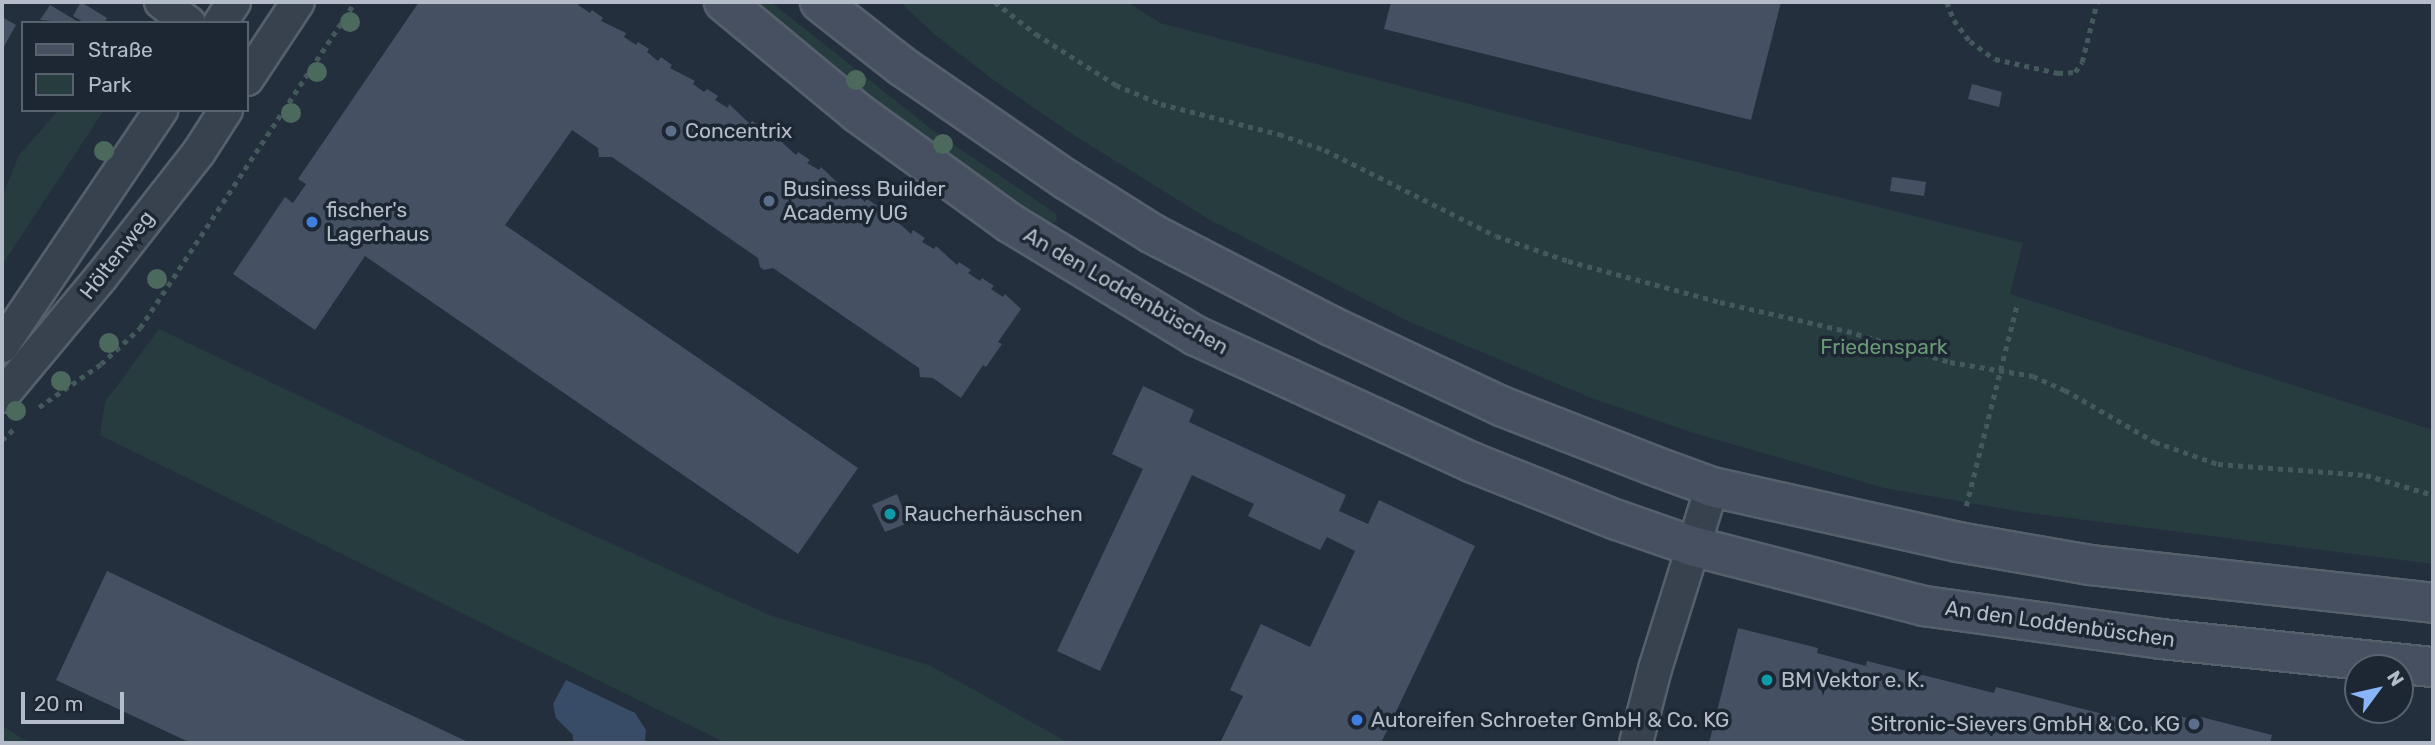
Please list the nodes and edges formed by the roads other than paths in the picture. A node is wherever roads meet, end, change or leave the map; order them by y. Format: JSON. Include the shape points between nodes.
{"nodes":[{"id":1,"x":161,"y":2,"type":"edge"},
{"id":2,"x":234,"y":2,"type":"edge"},
{"id":3,"x":298,"y":2,"type":"edge"},
{"id":4,"x":724,"y":2,"type":"edge"},
{"id":5,"x":820,"y":2,"type":"edge"},
{"id":6,"x":186,"y":21,"type":"edge"},
{"id":7,"x":221,"y":21,"type":"edge"},
{"id":8,"x":249,"y":70,"type":"edge"},
{"id":9,"x":160,"y":112,"type":"edge"},
{"id":10,"x":225,"y":112,"type":"edge"},
{"id":11,"x":2,"y":346,"type":"edge"},
{"id":12,"x":2,"y":396,"type":"edge"},
{"id":13,"x":1712,"y":487,"type":"junction"},
{"id":14,"x":1692,"y":546,"type":"junction"},
{"id":15,"x":2433,"y":603,"type":"edge"},
{"id":16,"x":2433,"y":667,"type":"edge"},
{"id":17,"x":1636,"y":743,"type":"edge"}],
"edges":[{"from":1,"to":6,"type":"street"},
{"from":2,"to":7,"type":"street"},
{"from":3,"to":8,"type":"street"},
{"from":4,"to":14,"type":"main road","name":"An den Loddenbüschen","via":[[858,113],[1010,223],[1196,336],[1471,462]]},
{"from":5,"to":13,"type":"main road","via":[[903,67],[1151,233],[1331,326],[1501,406]]},
{"from":9,"to":11,"type":"street","name":"Höltenweg"},
{"from":10,"to":12,"type":"street","name":"Höltenweg","via":[[102,276]]},
{"from":13,"to":14,"type":"street"},
{"from":13,"to":15,"type":"main road","via":[[1958,542],[2077,562]]},
{"from":14,"to":16,"type":"main road","name":"An den Loddenbüschen","via":[[1924,606],[2161,639]]},
{"from":14,"to":17,"type":"street"}]}
